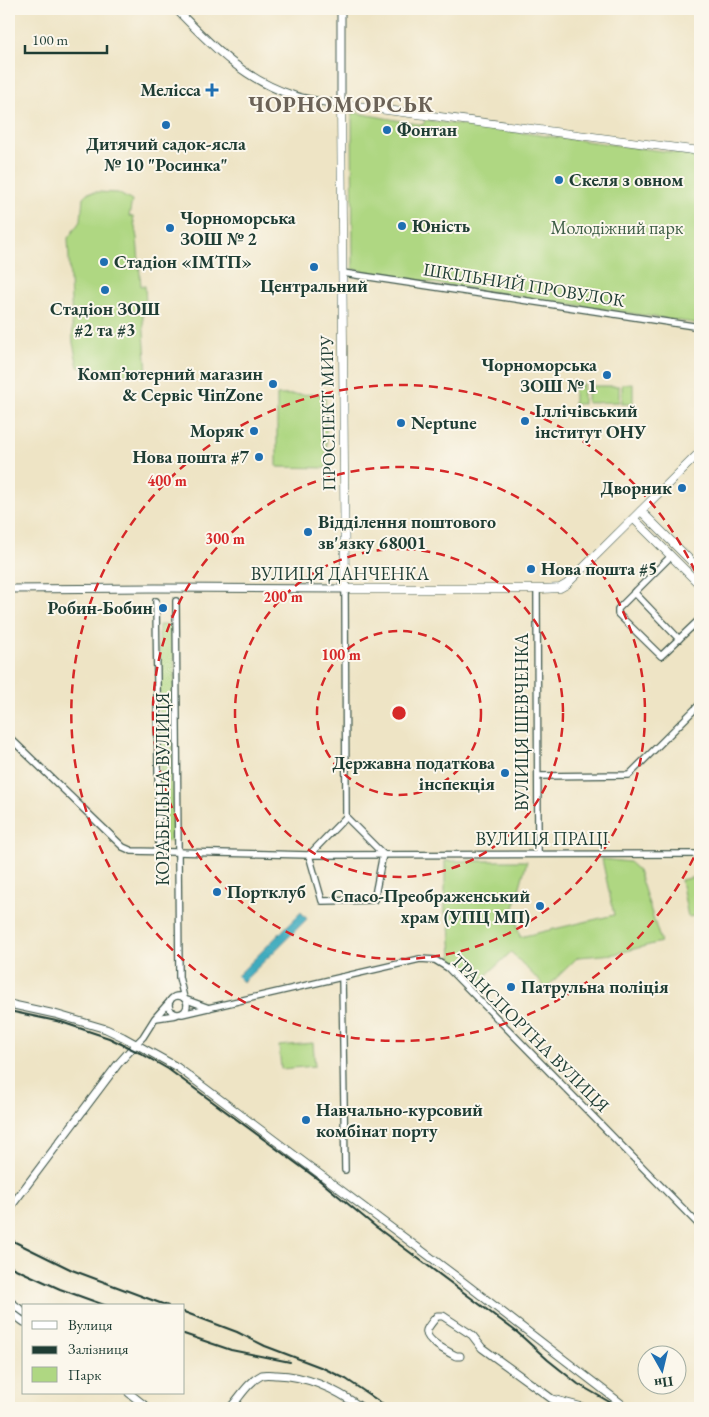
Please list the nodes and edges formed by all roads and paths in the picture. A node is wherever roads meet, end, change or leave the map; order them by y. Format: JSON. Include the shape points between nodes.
{"nodes":[{"id":1,"x":176,"y":9,"type":"edge"},
{"id":2,"x":340,"y":9,"type":"edge"},
{"id":3,"x":341,"y":104,"type":"junction"},
{"id":4,"x":700,"y":151,"type":"edge"},
{"id":5,"x":342,"y":273,"type":"junction"},
{"id":6,"x":700,"y":327,"type":"edge"},
{"id":7,"x":700,"y":452,"type":"edge"},
{"id":8,"x":641,"y":511,"type":"junction"},
{"id":9,"x":634,"y":519,"type":"junction"},
{"id":10,"x":671,"y":556,"type":"junction"},
{"id":11,"x":700,"y":570,"type":"edge"},
{"id":12,"x":700,"y":585,"type":"edge"},
{"id":13,"x":9,"y":589,"type":"edge"},
{"id":14,"x":345,"y":589,"type":"junction"},
{"id":15,"x":537,"y":589,"type":"junction"},
{"id":16,"x":634,"y":592,"type":"junction"},
{"id":17,"x":156,"y":601,"type":"dead end"},
{"id":18,"x":176,"y":601,"type":"dead end"},
{"id":19,"x":700,"y":619,"type":"edge"},
{"id":20,"x":679,"y":639,"type":"junction"},
{"id":21,"x":700,"y":704,"type":"edge"},
{"id":22,"x":9,"y":737,"type":"edge"},
{"id":23,"x":538,"y":776,"type":"junction"},
{"id":24,"x":346,"y":816,"type":"junction"},
{"id":25,"x":159,"y":852,"type":"junction"},
{"id":26,"x":179,"y":852,"type":"junction"},
{"id":27,"x":384,"y":854,"type":"junction"},
{"id":28,"x":538,"y":854,"type":"junction"},
{"id":29,"x":700,"y":854,"type":"edge"},
{"id":30,"x":309,"y":856,"type":"junction"},
{"id":31,"x":179,"y":977,"type":"junction"},
{"id":32,"x":342,"y":977,"type":"junction"},
{"id":33,"x":185,"y":999,"type":"junction"},
{"id":34,"x":171,"y":1000,"type":"junction"},
{"id":35,"x":9,"y":1004,"type":"edge"},
{"id":36,"x":211,"y":1008,"type":"junction"},
{"id":37,"x":181,"y":1014,"type":"junction"},
{"id":38,"x":152,"y":1021,"type":"junction"},
{"id":39,"x":136,"y":1044,"type":"junction"},
{"id":40,"x":345,"y":1170,"type":"dead end"},
{"id":41,"x":9,"y":1209,"type":"edge"},
{"id":42,"x":700,"y":1226,"type":"edge"},
{"id":43,"x":9,"y":1301,"type":"edge"},
{"id":44,"x":9,"y":1311,"type":"edge"},
{"id":45,"x":22,"y":1311,"type":"edge"},
{"id":46,"x":22,"y":1321,"type":"edge"},
{"id":47,"x":460,"y":1356,"type":"dead end"},
{"id":48,"x":129,"y":1394,"type":"edge"},
{"id":49,"x":148,"y":1408,"type":"edge"},
{"id":50,"x":230,"y":1408,"type":"edge"},
{"id":51,"x":362,"y":1408,"type":"edge"},
{"id":52,"x":586,"y":1408,"type":"edge"},
{"id":53,"x":627,"y":1408,"type":"edge"}],
"edges":[{"from":1,"to":3,"type":"street","via":[[222,55],[245,72],[297,97]]},
{"from":2,"to":3,"type":"street","name":"ПРОСПЕКТ МИРУ"},
{"from":3,"to":4,"type":"main road"},
{"from":3,"to":5,"type":"main road","name":"ПРОСПЕКТ МИРУ"},
{"from":5,"to":6,"type":"street","name":"ШКІЛЬНИЙ ПРОВУЛОК"},
{"from":5,"to":14,"type":"main road","name":"ПРОСПЕКТ МИРУ"},
{"from":7,"to":8,"type":"main road","name":"ВУЛИЦЯ ДАНЧЕНКА"},
{"from":8,"to":9,"type":"main road","name":"ВУЛИЦЯ ДАНЧЕНКА"},
{"from":8,"to":11,"type":"main road"},
{"from":9,"to":10,"type":"main road"},
{"from":9,"to":15,"type":"main road","name":"ВУЛИЦЯ ДАНЧЕНКА","via":[[567,584]]},
{"from":10,"to":12,"type":"main road"},
{"from":10,"to":16,"type":"street"},
{"from":13,"to":14,"type":"street","name":"ВУЛИЦЯ ДАНЧЕНКА"},
{"from":14,"to":15,"type":"main road","name":"ВУЛИЦЯ ДАНЧЕНКА"},
{"from":14,"to":24,"type":"street","name":"ПРОСПЕКТ МИРУ"},
{"from":15,"to":23,"type":"street","name":"ВУЛИЦЯ ШЕВЧЕНКА"},
{"from":16,"to":20,"type":"street"},
{"from":16,"to":20,"type":"street","via":[[618,609],[618,614],[661,656]]},
{"from":17,"to":25,"type":"street","name":"КОРАБЕЛЬНА ВУЛИЦЯ"},
{"from":18,"to":26,"type":"street","name":"КОРАБЕЛЬНА ВУЛИЦЯ"},
{"from":19,"to":20,"type":"street"},
{"from":21,"to":23,"type":"street","via":[[629,775]]},
{"from":22,"to":25,"type":"street","via":[[127,850]]},
{"from":23,"to":28,"type":"street","name":"ВУЛИЦЯ ШЕВЧЕНКА"},
{"from":24,"to":27,"type":"street"},
{"from":24,"to":30,"type":"street"},
{"from":25,"to":26,"type":"street"},
{"from":26,"to":30,"type":"street"},
{"from":26,"to":31,"type":"street","name":"КОРАБЕЛЬНА ВУЛИЦЯ"},
{"from":27,"to":28,"type":"street","name":"ВУЛИЦЯ ПРАЦІ"},
{"from":27,"to":30,"type":"street","name":"ВУЛИЦЯ ПРАЦІ"},
{"from":27,"to":30,"type":"street","via":[[374,900],[322,901]]},
{"from":28,"to":29,"type":"street","name":"ВУЛИЦЯ ПРАЦІ"},
{"from":31,"to":33,"type":"street"},
{"from":31,"to":34,"type":"street"},
{"from":32,"to":36,"type":"street","name":"ТРАНСПОРТНА ВУЛИЦЯ"},
{"from":32,"to":40,"type":"street"},
{"from":32,"to":42,"type":"street","name":"ТРАНСПОРТНА ВУЛИЦЯ","via":[[420,959],[442,964]]},
{"from":33,"to":34,"type":"street","via":[[178,996]]},
{"from":33,"to":36,"type":"street"},
{"from":33,"to":37,"type":"street","via":[[188,1007]]},
{"from":34,"to":37,"type":"street","via":[[171,1011]]},
{"from":34,"to":38,"type":"street"},
{"from":35,"to":39,"type":"street","via":[[83,1021]]},
{"from":36,"to":37,"type":"street","name":"ТРАНСПОРТНА ВУЛИЦЯ"},
{"from":37,"to":38,"type":"street","name":"ТРАНСПОРТНА ВУЛИЦЯ"},
{"from":38,"to":39,"type":"street"},
{"from":39,"to":41,"type":"street"},
{"from":39,"to":53,"type":"street","via":[[182,1071]]},
{"from":43,"to":45,"type":"street"},
{"from":44,"to":46,"type":"street"},
{"from":47,"to":52,"type":"street","via":[[428,1336],[427,1330],[437,1316],[443,1316],[472,1335],[482,1348],[552,1399]]},
{"from":48,"to":49,"type":"street"},
{"from":50,"to":51,"type":"street","via":[[251,1382],[264,1374],[288,1375],[320,1384],[343,1394]]}]}
